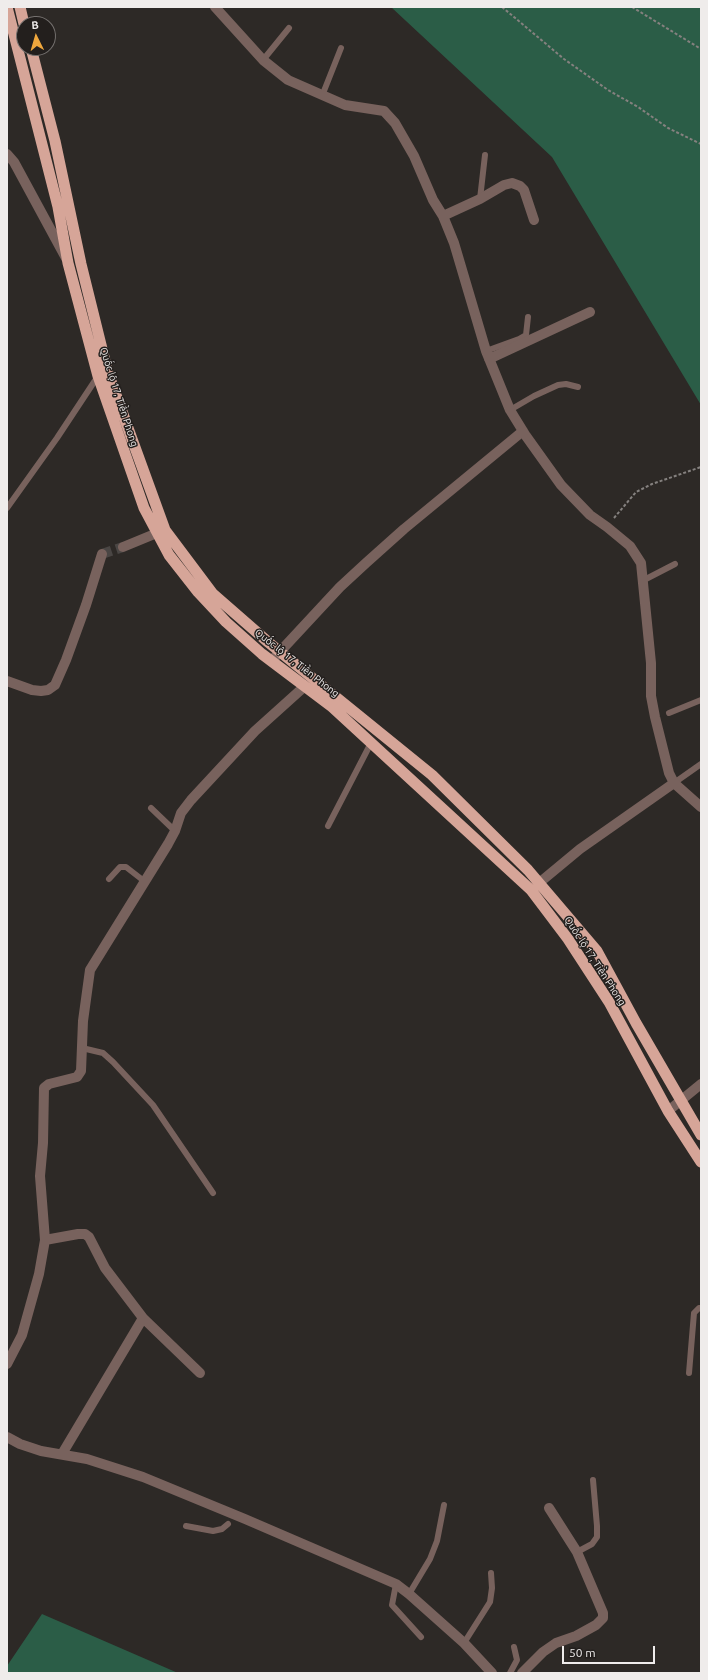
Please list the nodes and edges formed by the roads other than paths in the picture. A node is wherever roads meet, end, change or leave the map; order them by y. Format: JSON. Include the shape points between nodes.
{"nodes":[{"id":1,"x":7,"y":7,"type":"edge"},
{"id":2,"x":214,"y":7,"type":"edge"},
{"id":3,"x":289,"y":28,"type":"dead end"},
{"id":4,"x":341,"y":48,"type":"dead end"},
{"id":5,"x":33,"y":56,"type":"edge"},
{"id":6,"x":263,"y":60,"type":"junction"},
{"id":7,"x":322,"y":96,"type":"junction"},
{"id":8,"x":7,"y":154,"type":"edge"},
{"id":9,"x":485,"y":156,"type":"dead end"},
{"id":10,"x":480,"y":199,"type":"junction"},
{"id":11,"x":443,"y":216,"type":"junction"},
{"id":12,"x":534,"y":220,"type":"dead end"},
{"id":13,"x":68,"y":263,"type":"junction"},
{"id":14,"x":590,"y":312,"type":"dead end"},
{"id":15,"x":528,"y":318,"type":"dead end"},
{"id":16,"x":488,"y":355,"type":"junction"},
{"id":17,"x":98,"y":376,"type":"junction"},
{"id":18,"x":578,"y":387,"type":"dead end"},
{"id":19,"x":510,"y":410,"type":"junction"},
{"id":20,"x":523,"y":431,"type":"junction"},
{"id":21,"x":7,"y":508,"type":"edge"},
{"id":22,"x":157,"y":533,"type":"junction"},
{"id":23,"x":123,"y":547,"type":"tunnel mouth"},
{"id":24,"x":102,"y":554,"type":"dead end"},
{"id":25,"x":675,"y":564,"type":"dead end"},
{"id":26,"x":644,"y":580,"type":"junction"},
{"id":27,"x":280,"y":652,"type":"junction"},
{"id":28,"x":272,"y":661,"type":"junction"},
{"id":29,"x":7,"y":681,"type":"edge"},
{"id":30,"x":305,"y":686,"type":"junction"},
{"id":31,"x":701,"y":700,"type":"edge"},
{"id":32,"x":669,"y":713,"type":"dead end"},
{"id":33,"x":372,"y":741,"type":"junction"},
{"id":34,"x":701,"y":764,"type":"edge"},
{"id":35,"x":674,"y":783,"type":"junction"},
{"id":36,"x":701,"y":807,"type":"edge"},
{"id":37,"x":151,"y":808,"type":"dead end"},
{"id":38,"x":328,"y":826,"type":"dead end"},
{"id":39,"x":175,"y":831,"type":"junction"},
{"id":40,"x":109,"y":878,"type":"dead end"},
{"id":41,"x":144,"y":881,"type":"junction"},
{"id":42,"x":535,"y":886,"type":"junction"},
{"id":43,"x":82,"y":1048,"type":"junction"},
{"id":44,"x":701,"y":1084,"type":"edge"},
{"id":45,"x":681,"y":1101,"type":"junction"},
{"id":46,"x":668,"y":1111,"type":"junction"},
{"id":47,"x":701,"y":1135,"type":"edge"},
{"id":48,"x":701,"y":1162,"type":"edge"},
{"id":49,"x":213,"y":1193,"type":"dead end"},
{"id":50,"x":45,"y":1240,"type":"junction"},
{"id":51,"x":701,"y":1308,"type":"edge"},
{"id":52,"x":143,"y":1318,"type":"junction"},
{"id":53,"x":7,"y":1364,"type":"edge"},
{"id":54,"x":200,"y":1373,"type":"dead end"},
{"id":55,"x":688,"y":1373,"type":"dead end"},
{"id":56,"x":7,"y":1437,"type":"edge"},
{"id":57,"x":62,"y":1454,"type":"junction"},
{"id":58,"x":593,"y":1480,"type":"dead end"},
{"id":59,"x":444,"y":1505,"type":"dead end"},
{"id":60,"x":549,"y":1508,"type":"dead end"},
{"id":61,"x":230,"y":1519,"type":"junction"},
{"id":62,"x":186,"y":1526,"type":"dead end"},
{"id":63,"x":577,"y":1552,"type":"junction"},
{"id":64,"x":491,"y":1573,"type":"dead end"},
{"id":65,"x":396,"y":1584,"type":"junction"},
{"id":66,"x":410,"y":1594,"type":"junction"},
{"id":67,"x":421,"y":1637,"type":"dead end"},
{"id":68,"x":464,"y":1643,"type":"junction"},
{"id":69,"x":514,"y":1647,"type":"dead end"},
{"id":70,"x":492,"y":1673,"type":"edge"},
{"id":71,"x":510,"y":1673,"type":"edge"},
{"id":72,"x":522,"y":1673,"type":"edge"}],
"edges":[{"from":1,"to":13,"type":"highway","name":"Quốc lộ 17, Tiền Phong","via":[[58,207]]},
{"from":2,"to":6,"type":"street"},
{"from":3,"to":6,"type":"lane"},
{"from":4,"to":7,"type":"lane"},
{"from":5,"to":27,"type":"highway","name":"Quốc lộ 17, Tiền Phong","via":[[108,373],[165,530],[213,594]]},
{"from":6,"to":7,"type":"street","via":[[288,80]]},
{"from":7,"to":11,"type":"street","via":[[345,105],[384,111],[395,123],[414,156],[433,200]]},
{"from":8,"to":13,"type":"street","via":[[14,162]]},
{"from":9,"to":10,"type":"lane"},
{"from":10,"to":11,"type":"street"},
{"from":10,"to":12,"type":"street","via":[[504,185],[520,186],[524,190]]},
{"from":11,"to":16,"type":"street","via":[[454,243]]},
{"from":13,"to":17,"type":"highway","name":"Quốc lộ 17, Tiền Phong"},
{"from":14,"to":16,"type":"street"},
{"from":15,"to":16,"type":"lane","via":[[526,335]]},
{"from":16,"to":19,"type":"street"},
{"from":17,"to":21,"type":"lane"},
{"from":17,"to":22,"type":"highway","name":"Quốc lộ 17, Tiền Phong","via":[[144,508]]},
{"from":18,"to":19,"type":"lane","via":[[558,385]]},
{"from":19,"to":20,"type":"street"},
{"from":20,"to":26,"type":"street","via":[[561,485],[590,515],[630,546],[641,563]]},
{"from":20,"to":27,"type":"street","via":[[366,563],[340,587]]},
{"from":22,"to":23,"type":"street"},
{"from":22,"to":28,"type":"highway","name":"Quốc lộ 17, Tiền Phong","via":[[169,556],[198,592],[226,622]]},
{"from":24,"to":29,"type":"street","via":[[66,660],[55,684],[48,690],[41,691]]},
{"from":25,"to":26,"type":"lane"},
{"from":26,"to":35,"type":"street","via":[[651,696],[658,716],[669,773]]},
{"from":27,"to":28,"type":"street"},
{"from":27,"to":42,"type":"highway","name":"Quốc lộ 17, Tiền Phong","via":[[432,775]]},
{"from":28,"to":30,"type":"highway","name":"Quốc lộ 17, Tiền Phong"},
{"from":30,"to":33,"type":"highway","name":"Quốc lộ 17, Tiền Phong"},
{"from":30,"to":39,"type":"street","via":[[256,731],[191,800],[181,813]]},
{"from":31,"to":32,"type":"lane"},
{"from":33,"to":38,"type":"lane"},
{"from":33,"to":42,"type":"highway","name":"Quốc lộ 17, Tiền Phong"},
{"from":34,"to":35,"type":"lane"},
{"from":35,"to":36,"type":"street"},
{"from":35,"to":42,"type":"street","via":[[580,849]]},
{"from":37,"to":39,"type":"lane"},
{"from":39,"to":41,"type":"street"},
{"from":40,"to":41,"type":"lane","via":[[120,867],[126,867]]},
{"from":41,"to":43,"type":"street","via":[[90,970],[82,1021]]},
{"from":42,"to":45,"type":"highway","name":"Quốc lộ 17, Tiền Phong","via":[[597,951]]},
{"from":42,"to":46,"type":"highway","name":"Quốc lộ 17, Tiền Phong","via":[[609,1002]]},
{"from":43,"to":49,"type":"lane","via":[[103,1053],[153,1105]]},
{"from":43,"to":50,"type":"street","via":[[81,1071],[77,1078],[48,1084],[44,1088],[40,1176]]},
{"from":44,"to":45,"type":"street"},
{"from":45,"to":46,"type":"street"},
{"from":45,"to":47,"type":"highway","name":"Quốc lộ 17, Tiền Phong"},
{"from":46,"to":48,"type":"highway","name":"Quốc lộ 17, Tiền Phong"},
{"from":50,"to":52,"type":"street","via":[[78,1234],[89,1237],[104,1268]]},
{"from":50,"to":53,"type":"street","via":[[39,1274],[22,1335]]},
{"from":51,"to":55,"type":"lane","via":[[694,1313]]},
{"from":52,"to":54,"type":"street"},
{"from":52,"to":57,"type":"street"},
{"from":56,"to":57,"type":"street","via":[[20,1444]]},
{"from":57,"to":61,"type":"street","via":[[87,1459],[143,1477]]},
{"from":58,"to":63,"type":"lane","via":[[597,1537],[592,1544]]},
{"from":59,"to":66,"type":"lane","via":[[437,1541]]},
{"from":60,"to":63,"type":"street"},
{"from":61,"to":62,"type":"lane","via":[[222,1529],[213,1531]]},
{"from":61,"to":65,"type":"street"},
{"from":63,"to":72,"type":"street","via":[[603,1618],[596,1625],[542,1652]]},
{"from":64,"to":68,"type":"lane","via":[[490,1602]]},
{"from":65,"to":66,"type":"street"},
{"from":65,"to":67,"type":"lane","via":[[392,1606]]},
{"from":66,"to":68,"type":"street"},
{"from":68,"to":70,"type":"street"},
{"from":69,"to":71,"type":"lane","via":[[517,1660]]}]}
